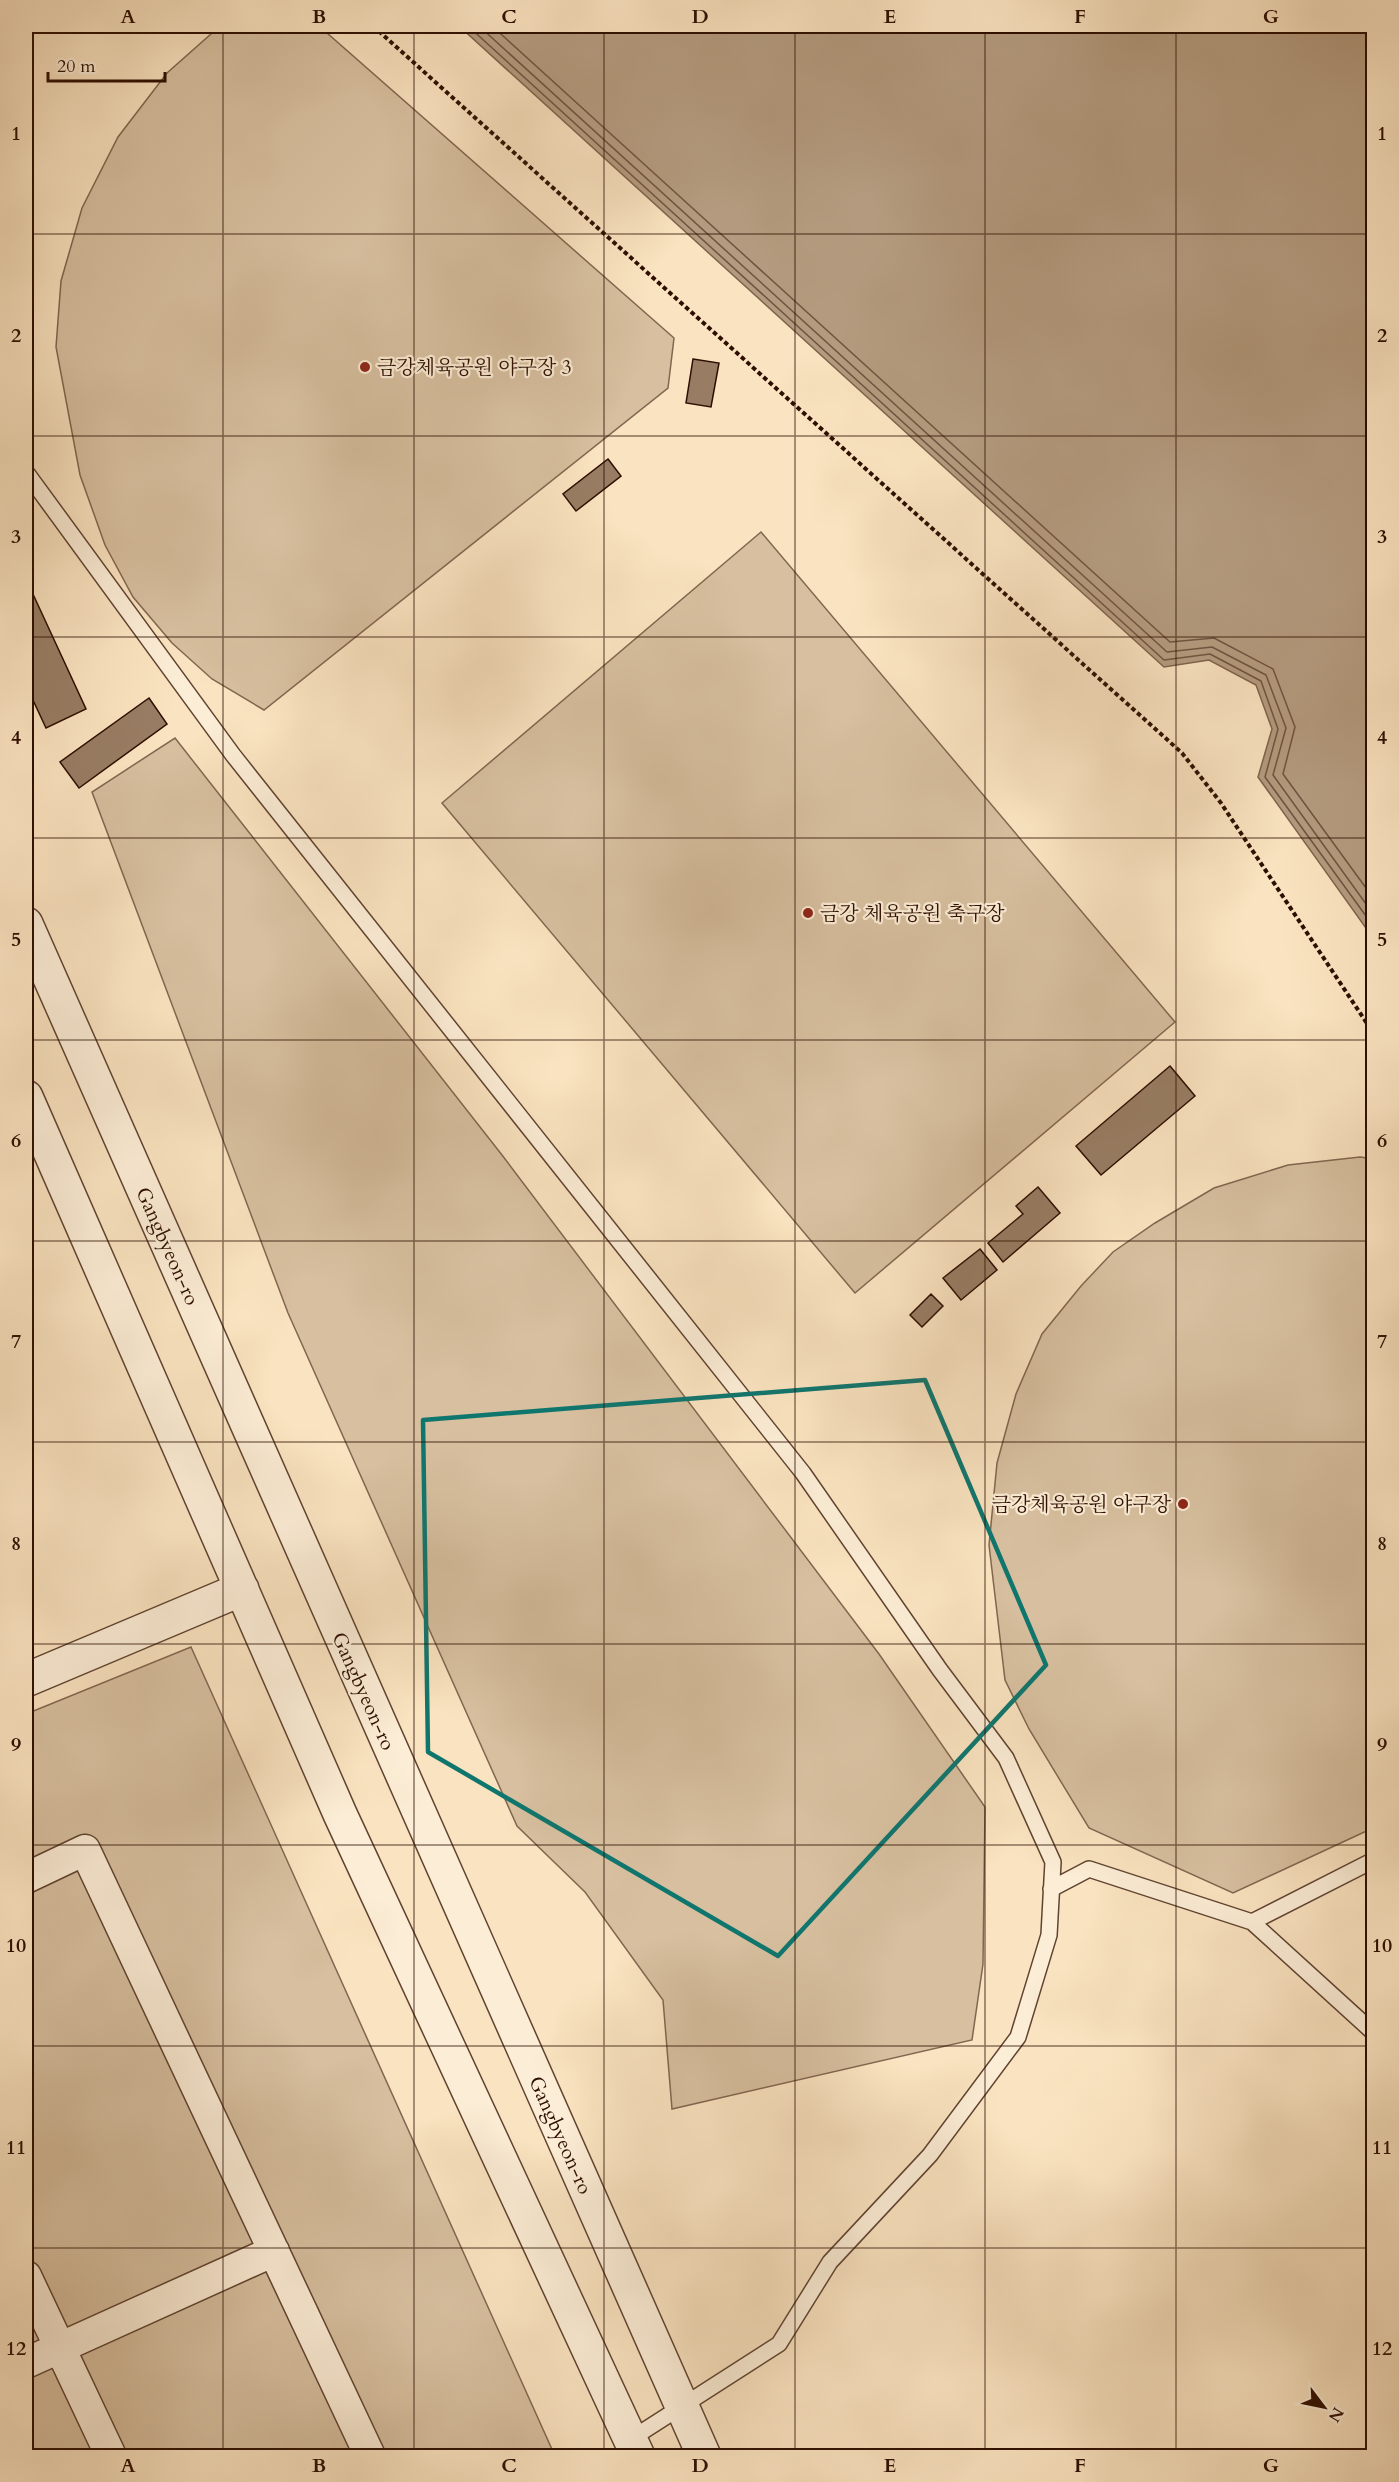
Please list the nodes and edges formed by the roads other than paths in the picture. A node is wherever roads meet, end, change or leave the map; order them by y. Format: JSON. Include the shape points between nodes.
{"nodes":[{"id":1,"x":26,"y":471,"type":"edge"},
{"id":2,"x":26,"y":924,"type":"edge"},
{"id":3,"x":26,"y":1096,"type":"edge"},
{"id":4,"x":242,"y":1589,"type":"junction"},
{"id":5,"x":26,"y":1680,"type":"edge"},
{"id":6,"x":1374,"y":1860,"type":"edge"},
{"id":7,"x":26,"y":1878,"type":"edge"},
{"id":8,"x":1051,"y":1889,"type":"junction"},
{"id":9,"x":1252,"y":1922,"type":"junction"},
{"id":10,"x":1374,"y":2033,"type":"edge"},
{"id":11,"x":274,"y":2251,"type":"junction"},
{"id":12,"x":26,"y":2276,"type":"edge"},
{"id":13,"x":59,"y":2348,"type":"junction"},
{"id":14,"x":26,"y":2363,"type":"edge"},
{"id":15,"x":681,"y":2406,"type":"junction"},
{"id":16,"x":635,"y":2448,"type":"edge"},
{"id":17,"x":111,"y":2457,"type":"edge"},
{"id":18,"x":370,"y":2457,"type":"edge"},
{"id":19,"x":704,"y":2457,"type":"edge"}],
"edges":[{"from":1,"to":8,"type":"lane","via":[[233,755],[803,1473],[940,1671],[1006,1758],[1053,1862]]},
{"from":2,"to":15,"type":"street","name":"Gangbyeon-ro"},
{"from":3,"to":4,"type":"street"},
{"from":4,"to":5,"type":"street"},
{"from":4,"to":16,"type":"street","via":[[340,1814]]},
{"from":6,"to":9,"type":"lane"},
{"from":7,"to":11,"type":"street","via":[[85,1850]]},
{"from":8,"to":9,"type":"lane","via":[[1089,1869]]},
{"from":8,"to":15,"type":"lane","via":[[1049,1935],[1018,2037],[930,2156],[830,2262],[779,2344]]},
{"from":9,"to":10,"type":"lane"},
{"from":11,"to":13,"type":"street"},
{"from":11,"to":18,"type":"street"},
{"from":12,"to":13,"type":"street"},
{"from":13,"to":14,"type":"street"},
{"from":13,"to":17,"type":"street"},
{"from":15,"to":16,"type":"lane"},
{"from":15,"to":19,"type":"street","name":"Gangbyeon-ro"}]}
